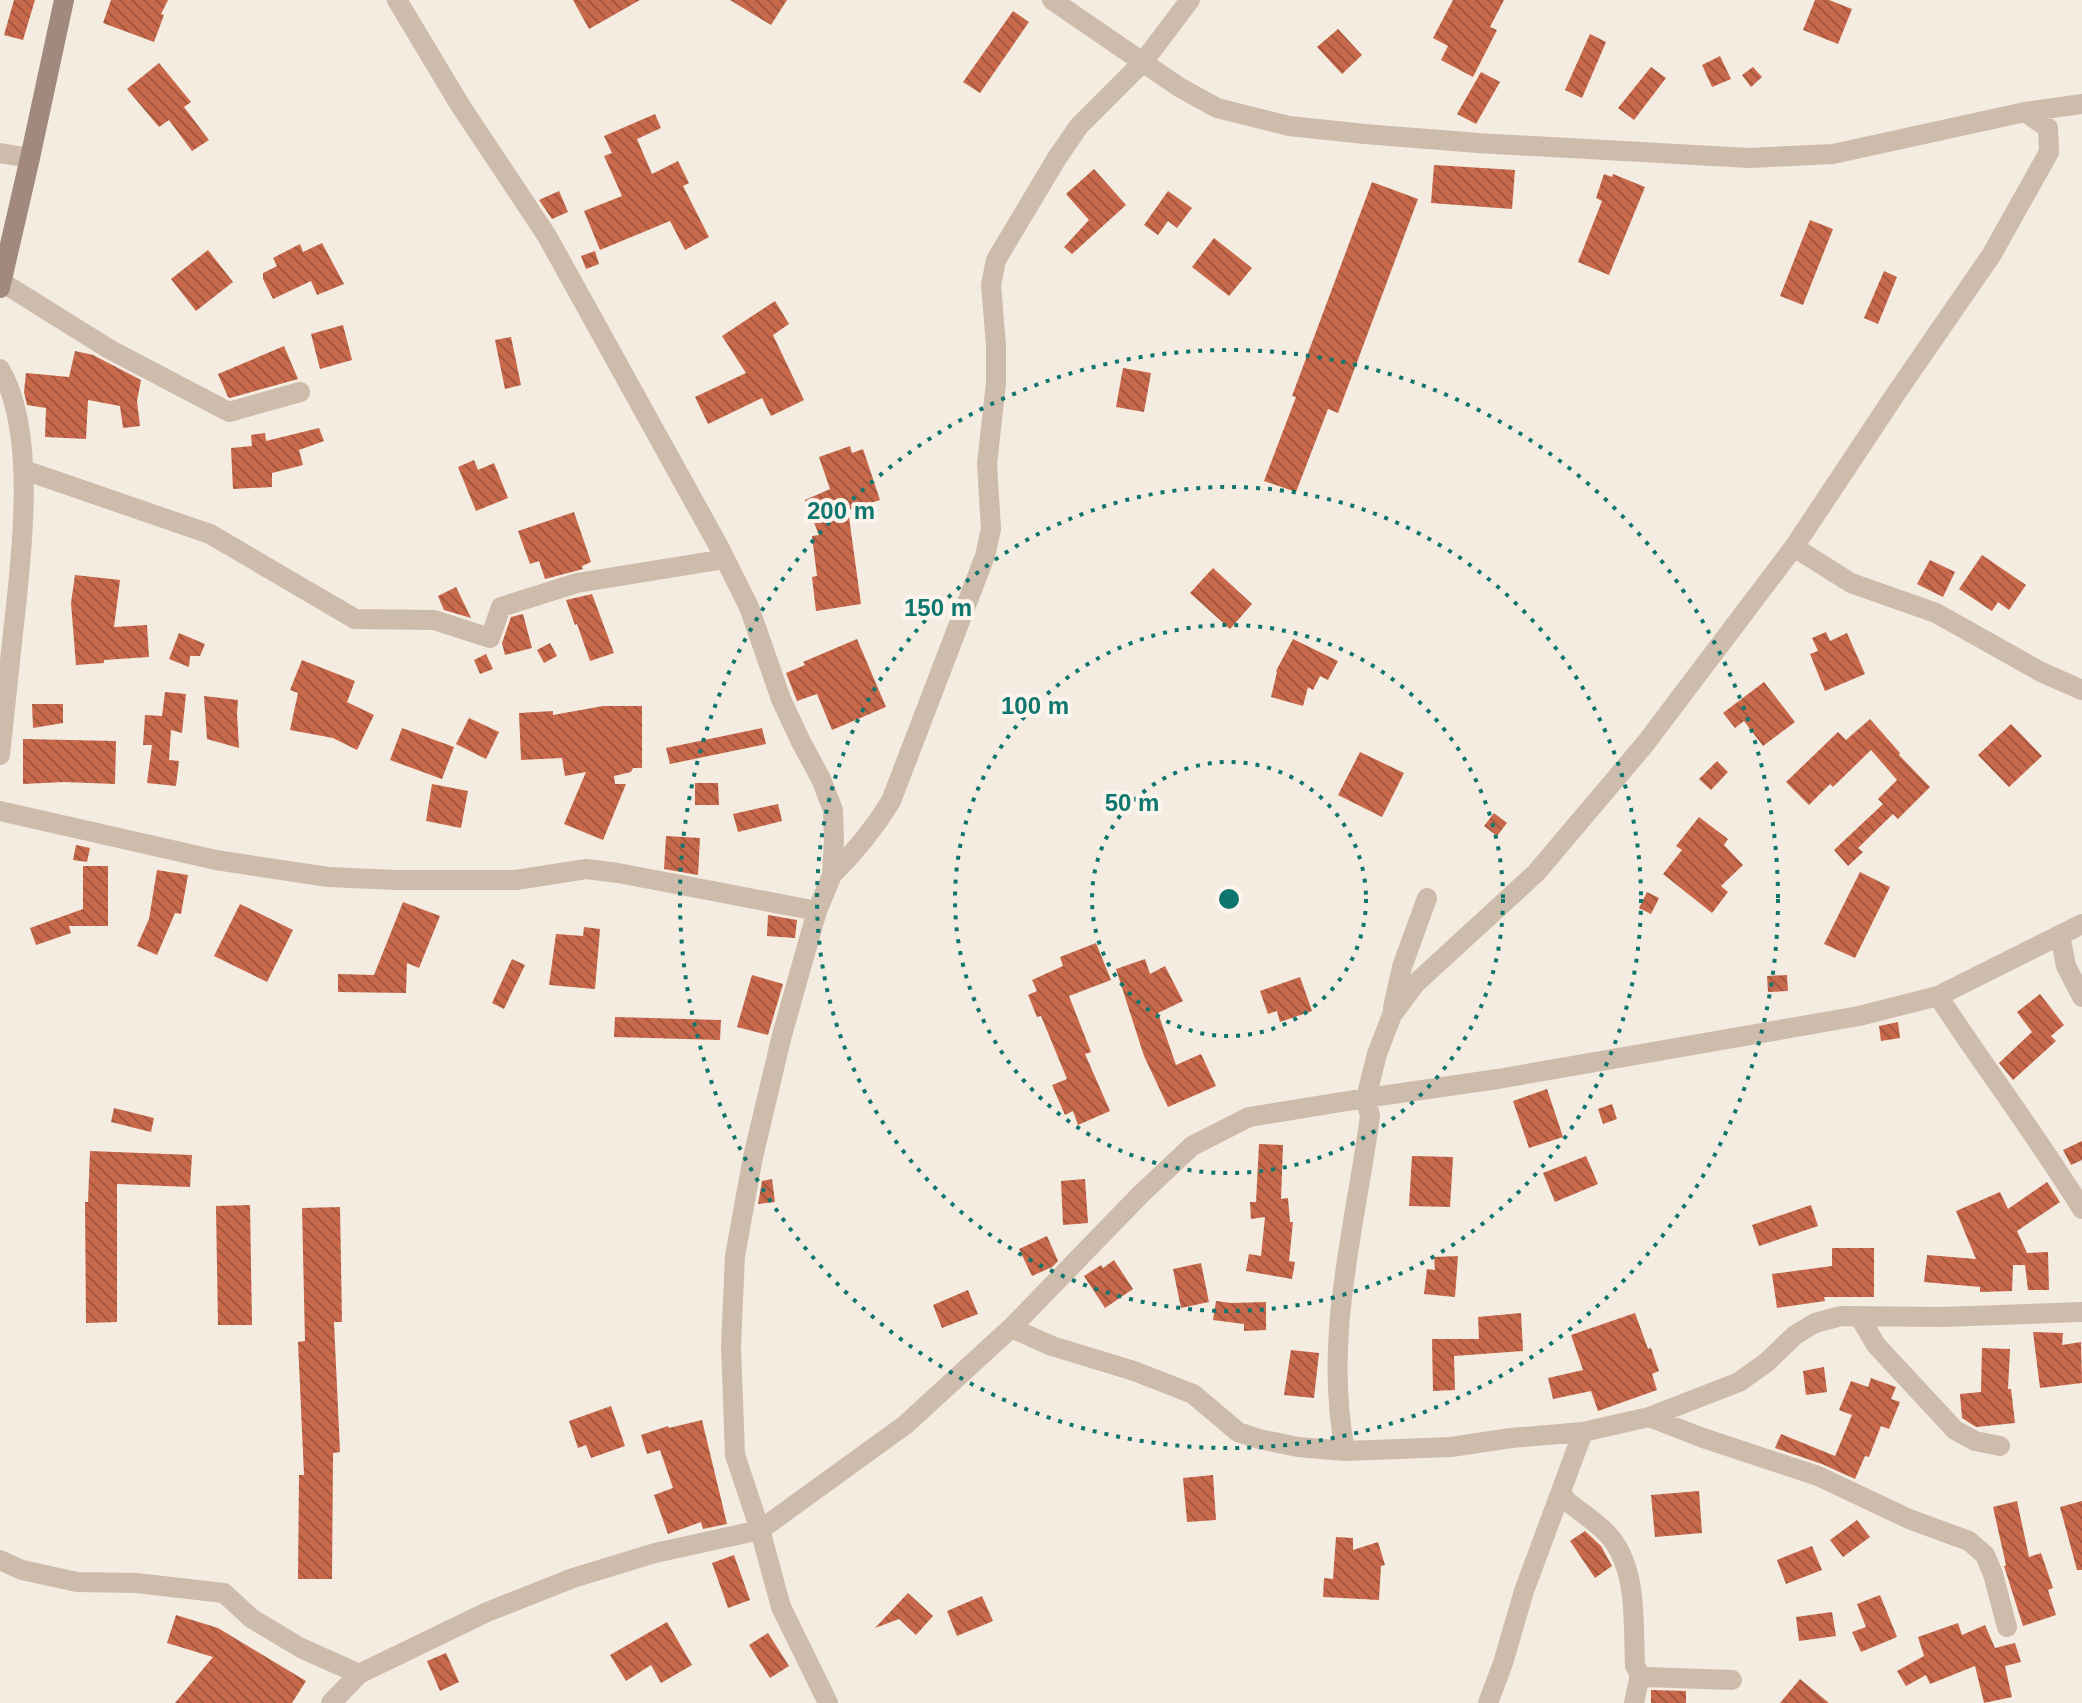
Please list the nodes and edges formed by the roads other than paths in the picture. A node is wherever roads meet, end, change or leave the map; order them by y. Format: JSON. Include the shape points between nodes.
{"nodes":[{"id":1,"x":64,"y":0,"type":"edge"},
{"id":2,"x":397,"y":0,"type":"edge"},
{"id":3,"x":1052,"y":0,"type":"edge"},
{"id":4,"x":1190,"y":0,"type":"edge"},
{"id":5,"x":1143,"y":62,"type":"junction"},
{"id":6,"x":2082,"y":104,"type":"edge"},
{"id":7,"x":2025,"y":112,"type":"junction"},
{"id":8,"x":0,"y":153,"type":"edge"},
{"id":9,"x":30,"y":158,"type":"junction"},
{"id":10,"x":1,"y":283,"type":"edge"},
{"id":11,"x":0,"y":369,"type":"edge"},
{"id":12,"x":300,"y":392,"type":"dead end"},
{"id":13,"x":24,"y":470,"type":"junction"},
{"id":14,"x":1794,"y":547,"type":"junction"},
{"id":15,"x":725,"y":559,"type":"junction"},
{"id":16,"x":2082,"y":690,"type":"edge"},
{"id":17,"x":0,"y":755,"type":"edge"},
{"id":18,"x":0,"y":811,"type":"edge"},
{"id":19,"x":832,"y":875,"type":"junction"},
{"id":20,"x":1427,"y":898,"type":"dead end"},
{"id":21,"x":817,"y":911,"type":"junction"},
{"id":22,"x":2082,"y":924,"type":"edge"},
{"id":23,"x":2060,"y":935,"type":"junction"},
{"id":24,"x":1938,"y":996,"type":"junction"},
{"id":25,"x":2082,"y":997,"type":"edge"},
{"id":26,"x":1392,"y":1015,"type":"junction"},
{"id":27,"x":1366,"y":1098,"type":"junction"},
{"id":28,"x":2082,"y":1209,"type":"edge"},
{"id":29,"x":2082,"y":1312,"type":"edge"},
{"id":30,"x":1859,"y":1316,"type":"junction"},
{"id":31,"x":1011,"y":1328,"type":"junction"},
{"id":32,"x":1649,"y":1417,"type":"junction"},
{"id":33,"x":1583,"y":1432,"type":"junction"},
{"id":34,"x":2000,"y":1446,"type":"dead end"},
{"id":35,"x":1345,"y":1451,"type":"junction"},
{"id":36,"x":1562,"y":1494,"type":"junction"},
{"id":37,"x":760,"y":1530,"type":"junction"},
{"id":38,"x":0,"y":1560,"type":"edge"},
{"id":39,"x":2007,"y":1627,"type":"dead end"},
{"id":40,"x":359,"y":1674,"type":"junction"},
{"id":41,"x":1640,"y":1674,"type":"junction"},
{"id":42,"x":1732,"y":1680,"type":"dead end"},
{"id":43,"x":331,"y":1703,"type":"edge"},
{"id":44,"x":828,"y":1703,"type":"edge"},
{"id":45,"x":1488,"y":1703,"type":"edge"},
{"id":46,"x":1634,"y":1703,"type":"edge"}],
"edges":[{"from":1,"to":9,"type":"main road"},
{"from":2,"to":15,"type":"street","via":[[547,236]]},
{"from":3,"to":5,"type":"street"},
{"from":4,"to":5,"type":"street"},
{"from":5,"to":7,"type":"street","via":[[1217,108],[1289,126],[1478,143],[1749,158],[1833,154]]},
{"from":5,"to":19,"type":"street","via":[[1079,126],[996,260],[991,285],[996,383],[987,464],[991,529],[985,556],[891,801],[862,844]]},
{"from":6,"to":7,"type":"street"},
{"from":7,"to":14,"type":"street","via":[[2048,128],[2049,152],[1992,254]]},
{"from":8,"to":9,"type":"street"},
{"from":9,"to":10,"type":"main road"},
{"from":10,"to":12,"type":"street","via":[[109,349],[229,412]]},
{"from":11,"to":13,"type":"street","via":[[17,416]]},
{"from":13,"to":15,"type":"street","via":[[210,534],[355,619],[434,620],[490,638],[501,607],[577,583]]},
{"from":13,"to":17,"type":"street","via":[[20,571]]},
{"from":14,"to":16,"type":"street","via":[[1851,583],[1936,613]]},
{"from":14,"to":26,"type":"street","via":[[1645,744],[1536,873],[1415,984]]},
{"from":15,"to":19,"type":"street","via":[[833,810]]},
{"from":18,"to":21,"type":"street","via":[[216,860],[328,877],[516,880],[586,869]]},
{"from":19,"to":21,"type":"street"},
{"from":20,"to":26,"type":"street","via":[[1402,967]]},
{"from":21,"to":37,"type":"street","via":[[753,1157],[735,1256],[735,1455]]},
{"from":22,"to":23,"type":"street"},
{"from":23,"to":24,"type":"street"},
{"from":23,"to":25,"type":"street","via":[[2066,966]]},
{"from":24,"to":27,"type":"street","via":[[1843,1019]]},
{"from":24,"to":28,"type":"street"},
{"from":26,"to":27,"type":"street"},
{"from":27,"to":31,"type":"street","via":[[1249,1117],[1192,1146]]},
{"from":27,"to":35,"type":"street","via":[[1370,1116],[1336,1353]]},
{"from":29,"to":30,"type":"street"},
{"from":30,"to":32,"type":"street","via":[[1815,1323],[1739,1382]]},
{"from":30,"to":34,"type":"street","via":[[1876,1345],[1955,1430]]},
{"from":31,"to":35,"type":"street","via":[[1193,1394],[1238,1432],[1298,1447]]},
{"from":31,"to":37,"type":"street","via":[[905,1425]]},
{"from":32,"to":33,"type":"street"},
{"from":32,"to":39,"type":"street","via":[[1818,1476],[1969,1541],[1989,1564]]},
{"from":33,"to":35,"type":"street","via":[[1451,1447]]},
{"from":33,"to":36,"type":"street"},
{"from":36,"to":41,"type":"street","via":[[1611,1538],[1624,1560]]},
{"from":36,"to":45,"type":"street"},
{"from":37,"to":40,"type":"street","via":[[573,1578],[487,1612]]},
{"from":37,"to":44,"type":"street","via":[[781,1607]]},
{"from":38,"to":40,"type":"street","via":[[77,1582],[224,1593],[251,1618]]},
{"from":40,"to":43,"type":"street"},
{"from":41,"to":42,"type":"street"},
{"from":41,"to":46,"type":"street"}]}
